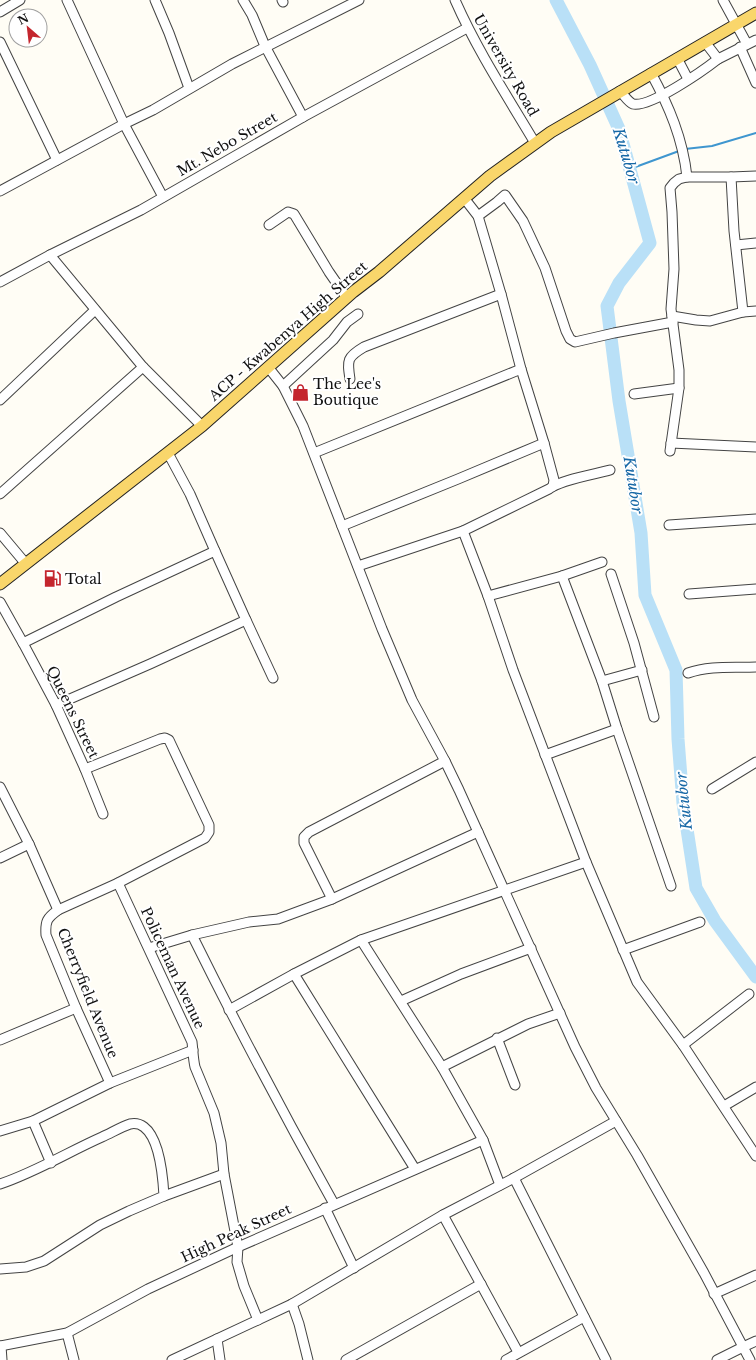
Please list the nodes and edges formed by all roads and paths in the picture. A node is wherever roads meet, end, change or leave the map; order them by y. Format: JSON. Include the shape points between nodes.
{"nodes":[{"id":1,"x":20,"y":0,"type":"edge"},
{"id":2,"x":67,"y":0,"type":"edge"},
{"id":3,"x":155,"y":0,"type":"edge"},
{"id":4,"x":243,"y":0,"type":"edge"},
{"id":5,"x":357,"y":0,"type":"edge"},
{"id":6,"x":455,"y":0,"type":"edge"},
{"id":7,"x":723,"y":0,"type":"edge"},
{"id":8,"x":0,"y":12,"type":"edge"},
{"id":9,"x":756,"y":12,"type":"edge"},
{"id":10,"x":735,"y":25,"type":"junction"},
{"id":11,"x":467,"y":28,"type":"junction"},
{"id":12,"x":756,"y":40,"type":"edge"},
{"id":13,"x":0,"y":42,"type":"edge"},
{"id":14,"x":705,"y":42,"type":"junction"},
{"id":15,"x":265,"y":46,"type":"junction"},
{"id":16,"x":743,"y":46,"type":"junction"},
{"id":17,"x":677,"y":58,"type":"junction"},
{"id":18,"x":718,"y":59,"type":"junction"},
{"id":19,"x":651,"y":73,"type":"junction"},
{"id":20,"x":688,"y":79,"type":"junction"},
{"id":21,"x":756,"y":84,"type":"edge"},
{"id":22,"x":189,"y":88,"type":"junction"},
{"id":23,"x":616,"y":93,"type":"junction"},
{"id":24,"x":663,"y":95,"type":"junction"},
{"id":25,"x":303,"y":117,"type":"junction"},
{"id":26,"x":124,"y":124,"type":"junction"},
{"id":27,"x":535,"y":143,"type":"junction"},
{"id":28,"x":57,"y":160,"type":"junction"},
{"id":29,"x":756,"y":176,"type":"edge"},
{"id":30,"x":687,"y":177,"type":"junction"},
{"id":31,"x":731,"y":177,"type":"junction"},
{"id":32,"x":0,"y":191,"type":"edge"},
{"id":33,"x":162,"y":197,"type":"junction"},
{"id":34,"x":464,"y":198,"type":"junction"},
{"id":35,"x":478,"y":216,"type":"junction"},
{"id":36,"x":269,"y":225,"type":"dead end"},
{"id":37,"x":756,"y":243,"type":"edge"},
{"id":38,"x":736,"y":245,"type":"junction"},
{"id":39,"x":50,"y":255,"type":"junction"},
{"id":40,"x":0,"y":282,"type":"edge"},
{"id":41,"x":501,"y":294,"type":"junction"},
{"id":42,"x":347,"y":298,"type":"junction"},
{"id":43,"x":94,"y":310,"type":"junction"},
{"id":44,"x":743,"y":312,"type":"junction"},
{"id":45,"x":756,"y":312,"type":"edge"},
{"id":46,"x":358,"y":314,"type":"dead end"},
{"id":47,"x":672,"y":319,"type":"junction"},
{"id":48,"x":143,"y":367,"type":"junction"},
{"id":49,"x":268,"y":367,"type":"junction"},
{"id":50,"x":521,"y":369,"type":"junction"},
{"id":51,"x":350,"y":379,"type":"dead end"},
{"id":52,"x":283,"y":386,"type":"junction"},
{"id":53,"x":679,"y":388,"type":"junction"},
{"id":54,"x":634,"y":394,"type":"dead end"},
{"id":55,"x":0,"y":400,"type":"edge"},
{"id":56,"x":202,"y":426,"type":"junction"},
{"id":57,"x":544,"y":443,"type":"junction"},
{"id":58,"x":756,"y":447,"type":"edge"},
{"id":59,"x":168,"y":453,"type":"junction"},
{"id":60,"x":314,"y":453,"type":"junction"},
{"id":61,"x":610,"y":470,"type":"dead end"},
{"id":62,"x":553,"y":486,"type":"junction"},
{"id":63,"x":0,"y":494,"type":"edge"},
{"id":64,"x":756,"y":519,"type":"edge"},
{"id":65,"x":669,"y":525,"type":"dead end"},
{"id":66,"x":342,"y":526,"type":"junction"},
{"id":67,"x":463,"y":532,"type":"junction"},
{"id":68,"x":0,"y":533,"type":"edge"},
{"id":69,"x":215,"y":551,"type":"junction"},
{"id":70,"x":602,"y":562,"type":"dead end"},
{"id":71,"x":26,"y":564,"type":"junction"},
{"id":72,"x":358,"y":566,"type":"junction"},
{"id":73,"x":611,"y":574,"type":"dead end"},
{"id":74,"x":562,"y":576,"type":"junction"},
{"id":75,"x":0,"y":584,"type":"edge"},
{"id":76,"x":756,"y":590,"type":"edge"},
{"id":77,"x":689,"y":594,"type":"dead end"},
{"id":78,"x":488,"y":596,"type":"junction"},
{"id":79,"x":0,"y":602,"type":"edge"},
{"id":80,"x":246,"y":620,"type":"junction"},
{"id":81,"x":24,"y":643,"type":"junction"},
{"id":82,"x":756,"y":667,"type":"edge"},
{"id":83,"x":642,"y":670,"type":"junction"},
{"id":84,"x":688,"y":673,"type":"dead end"},
{"id":85,"x":273,"y":678,"type":"dead end"},
{"id":86,"x":602,"y":680,"type":"junction"},
{"id":87,"x":56,"y":705,"type":"junction"},
{"id":88,"x":654,"y":717,"type":"dead end"},
{"id":89,"x":617,"y":729,"type":"junction"},
{"id":90,"x":545,"y":755,"type":"junction"},
{"id":91,"x":445,"y":761,"type":"junction"},
{"id":92,"x":756,"y":762,"type":"edge"},
{"id":93,"x":85,"y":769,"type":"junction"},
{"id":94,"x":0,"y":787,"type":"edge"},
{"id":95,"x":712,"y":789,"type":"dead end"},
{"id":96,"x":103,"y":814,"type":"dead end"},
{"id":97,"x":478,"y":832,"type":"junction"},
{"id":98,"x":29,"y":844,"type":"junction"},
{"id":99,"x":0,"y":858,"type":"edge"},
{"id":100,"x":586,"y":862,"type":"junction"},
{"id":101,"x":118,"y":883,"type":"junction"},
{"id":102,"x":671,"y":886,"type":"dead end"},
{"id":103,"x":504,"y":891,"type":"junction"},
{"id":104,"x":332,"y":899,"type":"junction"},
{"id":105,"x":58,"y":910,"type":"junction"},
{"id":106,"x":700,"y":922,"type":"dead end"},
{"id":107,"x":192,"y":935,"type":"junction"},
{"id":108,"x":362,"y":940,"type":"junction"},
{"id":109,"x":149,"y":948,"type":"junction"},
{"id":110,"x":531,"y":948,"type":"junction"},
{"id":111,"x":623,"y":950,"type":"junction"},
{"id":112,"x":294,"y":974,"type":"junction"},
{"id":113,"x":749,"y":994,"type":"dead end"},
{"id":114,"x":401,"y":1001,"type":"junction"},
{"id":115,"x":76,"y":1008,"type":"junction"},
{"id":116,"x":229,"y":1010,"type":"junction"},
{"id":117,"x":560,"y":1013,"type":"junction"},
{"id":118,"x":1,"y":1037,"type":"edge"},
{"id":119,"x":497,"y":1038,"type":"junction"},
{"id":120,"x":683,"y":1045,"type":"junction"},
{"id":121,"x":193,"y":1050,"type":"junction"},
{"id":122,"x":442,"y":1067,"type":"junction"},
{"id":123,"x":110,"y":1083,"type":"junction"},
{"id":124,"x":515,"y":1085,"type":"dead end"},
{"id":125,"x":756,"y":1087,"type":"edge"},
{"id":126,"x":724,"y":1106,"type":"junction"},
{"id":127,"x":33,"y":1121,"type":"junction"},
{"id":128,"x":616,"y":1121,"type":"junction"},
{"id":129,"x":0,"y":1131,"type":"edge"},
{"id":130,"x":483,"y":1140,"type":"junction"},
{"id":131,"x":756,"y":1156,"type":"edge"},
{"id":132,"x":51,"y":1163,"type":"junction"},
{"id":133,"x":415,"y":1169,"type":"junction"},
{"id":134,"x":224,"y":1174,"type":"junction"},
{"id":135,"x":514,"y":1178,"type":"junction"},
{"id":136,"x":0,"y":1184,"type":"edge"},
{"id":137,"x":500,"y":1185,"type":"junction"},
{"id":138,"x":164,"y":1196,"type":"junction"},
{"id":139,"x":329,"y":1206,"type":"junction"},
{"id":140,"x":443,"y":1215,"type":"junction"},
{"id":141,"x":238,"y":1247,"type":"junction"},
{"id":142,"x":354,"y":1268,"type":"junction"},
{"id":143,"x":0,"y":1269,"type":"edge"},
{"id":144,"x":756,"y":1276,"type":"edge"},
{"id":145,"x":481,"y":1284,"type":"junction"},
{"id":146,"x":714,"y":1294,"type":"junction"},
{"id":147,"x":292,"y":1304,"type":"junction"},
{"id":148,"x":584,"y":1316,"type":"junction"},
{"id":149,"x":258,"y":1320,"type":"junction"},
{"id":150,"x":66,"y":1333,"type":"junction"},
{"id":151,"x":217,"y":1339,"type":"junction"},
{"id":152,"x":756,"y":1341,"type":"edge"},
{"id":153,"x":0,"y":1346,"type":"edge"},
{"id":154,"x":743,"y":1347,"type":"junction"},
{"id":155,"x":518,"y":1352,"type":"junction"},
{"id":156,"x":723,"y":1359,"type":"edge"},
{"id":157,"x":2,"y":1360,"type":"edge"},
{"id":158,"x":74,"y":1360,"type":"edge"},
{"id":159,"x":172,"y":1360,"type":"edge"},
{"id":160,"x":220,"y":1360,"type":"edge"},
{"id":161,"x":308,"y":1360,"type":"edge"},
{"id":162,"x":346,"y":1360,"type":"edge"},
{"id":163,"x":506,"y":1360,"type":"edge"},
{"id":164,"x":606,"y":1360,"type":"edge"},
{"id":165,"x":750,"y":1360,"type":"edge"}],
"edges":[{"from":1,"to":8,"type":"street"},
{"from":2,"to":26,"type":"street"},
{"from":3,"to":22,"type":"street"},
{"from":4,"to":15,"type":"street"},
{"from":5,"to":15,"type":"street"},
{"from":6,"to":11,"type":"street","name":"University Road"},
{"from":7,"to":10,"type":"street"},
{"from":9,"to":10,"type":"main road","name":"ACP - Kwabenya High Street"},
{"from":10,"to":14,"type":"main road","name":"ACP - Kwabenya High Street"},
{"from":10,"to":16,"type":"street"},
{"from":11,"to":25,"type":"street","name":"Mt. Nebo Street"},
{"from":11,"to":27,"type":"street","name":"University Road"},
{"from":12,"to":16,"type":"street"},
{"from":13,"to":28,"type":"street"},
{"from":14,"to":17,"type":"main road","name":"ACP - Kwabenya High Street"},
{"from":14,"to":18,"type":"street"},
{"from":15,"to":22,"type":"street"},
{"from":15,"to":25,"type":"street"},
{"from":16,"to":18,"type":"street"},
{"from":16,"to":21,"type":"street"},
{"from":17,"to":19,"type":"main road","name":"ACP - Kwabenya High Street"},
{"from":17,"to":20,"type":"street"},
{"from":18,"to":20,"type":"street"},
{"from":19,"to":23,"type":"main road","name":"ACP - Kwabenya High Street"},
{"from":19,"to":24,"type":"street"},
{"from":20,"to":24,"type":"street"},
{"from":22,"to":26,"type":"street"},
{"from":23,"to":24,"type":"street","via":[[639,105]]},
{"from":23,"to":27,"type":"main road","name":"ACP - Kwabenya High Street"},
{"from":24,"to":30,"type":"street","via":[[685,156]]},
{"from":25,"to":33,"type":"street","name":"Mt. Nebo Street"},
{"from":26,"to":28,"type":"street"},
{"from":26,"to":33,"type":"street"},
{"from":27,"to":34,"type":"main road","name":"ACP - Kwabenya High Street"},
{"from":28,"to":32,"type":"street"},
{"from":29,"to":31,"type":"street"},
{"from":30,"to":31,"type":"street"},
{"from":30,"to":47,"type":"street","via":[[674,183],[670,188],[674,269]]},
{"from":31,"to":38,"type":"street"},
{"from":33,"to":39,"type":"street","name":"Mt. Nebo Street"},
{"from":34,"to":35,"type":"street"},
{"from":34,"to":42,"type":"main road","name":"ACP - Kwabenya High Street"},
{"from":35,"to":41,"type":"street"},
{"from":35,"to":47,"type":"street","via":[[505,195],[523,221],[545,268],[566,332],[575,342]]},
{"from":36,"to":42,"type":"street","via":[[288,212],[294,214],[328,272]]},
{"from":37,"to":38,"type":"street"},
{"from":38,"to":44,"type":"street"},
{"from":39,"to":40,"type":"street","name":"Mt. Nebo Street"},
{"from":39,"to":43,"type":"street"},
{"from":41,"to":50,"type":"street"},
{"from":41,"to":51,"type":"street","via":[[364,347],[348,360]]},
{"from":42,"to":49,"type":"main road","name":"ACP - Kwabenya High Street"},
{"from":43,"to":48,"type":"street"},
{"from":43,"to":55,"type":"street"},
{"from":44,"to":45,"type":"street"},
{"from":44,"to":47,"type":"street","via":[[710,321]]},
{"from":46,"to":52,"type":"street"},
{"from":47,"to":53,"type":"street"},
{"from":48,"to":56,"type":"street"},
{"from":48,"to":63,"type":"street"},
{"from":49,"to":52,"type":"street"},
{"from":49,"to":56,"type":"main road","name":"ACP - Kwabenya High Street"},
{"from":50,"to":57,"type":"street"},
{"from":50,"to":60,"type":"street"},
{"from":52,"to":60,"type":"street"},
{"from":53,"to":54,"type":"street"},
{"from":53,"to":58,"type":"street","via":[[671,447]]},
{"from":56,"to":59,"type":"main road","name":"ACP - Kwabenya High Street"},
{"from":57,"to":62,"type":"street","via":[[554,480]]},
{"from":57,"to":66,"type":"street"},
{"from":59,"to":69,"type":"street","via":[[190,494]]},
{"from":59,"to":71,"type":"main road","name":"ACP - Kwabenya High Street"},
{"from":60,"to":66,"type":"street"},
{"from":61,"to":62,"type":"street"},
{"from":62,"to":67,"type":"street"},
{"from":64,"to":65,"type":"street"},
{"from":66,"to":72,"type":"street"},
{"from":67,"to":72,"type":"street"},
{"from":67,"to":78,"type":"street"},
{"from":68,"to":71,"type":"street"},
{"from":69,"to":80,"type":"street"},
{"from":69,"to":81,"type":"street"},
{"from":70,"to":74,"type":"street"},
{"from":71,"to":75,"type":"main road","name":"ACP - Kwabenya High Street"},
{"from":72,"to":91,"type":"street","via":[[412,700]]},
{"from":73,"to":83,"type":"street"},
{"from":74,"to":78,"type":"street"},
{"from":74,"to":86,"type":"street"},
{"from":76,"to":77,"type":"street"},
{"from":78,"to":90,"type":"street"},
{"from":79,"to":81,"type":"street","name":"Queens Street"},
{"from":80,"to":85,"type":"street"},
{"from":80,"to":87,"type":"street"},
{"from":81,"to":87,"type":"street","name":"Queens Street"},
{"from":82,"to":84,"type":"street","via":[[720,668]]},
{"from":83,"to":86,"type":"street"},
{"from":83,"to":88,"type":"street"},
{"from":86,"to":89,"type":"street"},
{"from":87,"to":93,"type":"street","name":"Queens Street"},
{"from":89,"to":90,"type":"street"},
{"from":89,"to":102,"type":"street"},
{"from":90,"to":100,"type":"street"},
{"from":91,"to":97,"type":"street"},
{"from":91,"to":104,"type":"street","via":[[309,832],[304,837],[304,843]]},
{"from":92,"to":95,"type":"street"},
{"from":93,"to":96,"type":"street"},
{"from":93,"to":101,"type":"street","name":"Queens Street","via":[[160,739],[169,740],[209,825],[209,832],[205,838]]},
{"from":94,"to":98,"type":"street","name":"Cherryfield Avenue"},
{"from":97,"to":103,"type":"street"},
{"from":97,"to":104,"type":"street"},
{"from":98,"to":99,"type":"street"},
{"from":98,"to":105,"type":"street","name":"Cherryfield Avenue"},
{"from":100,"to":103,"type":"street"},
{"from":100,"to":111,"type":"street"},
{"from":101,"to":105,"type":"street","name":"Queens Street"},
{"from":101,"to":109,"type":"street","name":"Policeman Avenue"},
{"from":103,"to":108,"type":"street"},
{"from":103,"to":110,"type":"street"},
{"from":104,"to":107,"type":"street","via":[[278,919],[248,922]]},
{"from":105,"to":115,"type":"street","name":"Cherryfield Avenue","via":[[45,924],[46,935]]},
{"from":106,"to":111,"type":"street"},
{"from":107,"to":109,"type":"street"},
{"from":107,"to":116,"type":"street"},
{"from":108,"to":112,"type":"street"},
{"from":108,"to":114,"type":"street"},
{"from":109,"to":121,"type":"street","name":"Policeman Avenue","via":[[189,1033]]},
{"from":110,"to":114,"type":"street","via":[[461,974]]},
{"from":110,"to":117,"type":"street"},
{"from":111,"to":120,"type":"street","via":[[637,982]]},
{"from":112,"to":116,"type":"street"},
{"from":112,"to":133,"type":"street"},
{"from":113,"to":120,"type":"street"},
{"from":114,"to":122,"type":"street"},
{"from":115,"to":118,"type":"street"},
{"from":115,"to":123,"type":"street","name":"Cherryfield Avenue"},
{"from":116,"to":139,"type":"street"},
{"from":117,"to":119,"type":"street"},
{"from":117,"to":128,"type":"street","via":[[596,1088]]},
{"from":119,"to":122,"type":"street"},
{"from":119,"to":124,"type":"street"},
{"from":120,"to":126,"type":"street"},
{"from":121,"to":123,"type":"street"},
{"from":121,"to":134,"type":"street","name":"Policeman Avenue","via":[[195,1067],[214,1113],[221,1143]]},
{"from":122,"to":130,"type":"street"},
{"from":123,"to":127,"type":"street"},
{"from":125,"to":126,"type":"street"},
{"from":126,"to":131,"type":"street"},
{"from":127,"to":129,"type":"street"},
{"from":127,"to":132,"type":"street"},
{"from":128,"to":135,"type":"street"},
{"from":128,"to":146,"type":"street"},
{"from":130,"to":133,"type":"street","name":"High Peak Street"},
{"from":130,"to":137,"type":"street"},
{"from":132,"to":136,"type":"street"},
{"from":132,"to":138,"type":"street","via":[[129,1124],[137,1124],[153,1137],[162,1168]]},
{"from":133,"to":139,"type":"street","name":"High Peak Street"},
{"from":134,"to":138,"type":"street"},
{"from":134,"to":141,"type":"street","name":"Policeman Avenue"},
{"from":135,"to":137,"type":"street"},
{"from":135,"to":148,"type":"street"},
{"from":137,"to":140,"type":"street"},
{"from":138,"to":143,"type":"street","via":[[100,1225],[44,1261],[26,1267]]},
{"from":139,"to":141,"type":"street","name":"High Peak Street"},
{"from":139,"to":142,"type":"street"},
{"from":140,"to":142,"type":"street"},
{"from":140,"to":145,"type":"street"},
{"from":141,"to":149,"type":"street","name":"Policeman Avenue","via":[[236,1262]]},
{"from":141,"to":150,"type":"street","name":"High Peak Street","via":[[148,1289]]},
{"from":142,"to":147,"type":"street"},
{"from":144,"to":146,"type":"street"},
{"from":145,"to":155,"type":"street"},
{"from":145,"to":162,"type":"street"},
{"from":146,"to":154,"type":"street"},
{"from":147,"to":149,"type":"street"},
{"from":147,"to":161,"type":"street"},
{"from":148,"to":155,"type":"street"},
{"from":148,"to":164,"type":"street"},
{"from":149,"to":151,"type":"street"},
{"from":150,"to":153,"type":"street","name":"High Peak Street"},
{"from":150,"to":158,"type":"street"},
{"from":151,"to":159,"type":"street"},
{"from":151,"to":160,"type":"street"},
{"from":152,"to":154,"type":"street"},
{"from":153,"to":157,"type":"street"},
{"from":154,"to":156,"type":"street"},
{"from":154,"to":165,"type":"street"},
{"from":155,"to":163,"type":"street"}]}
